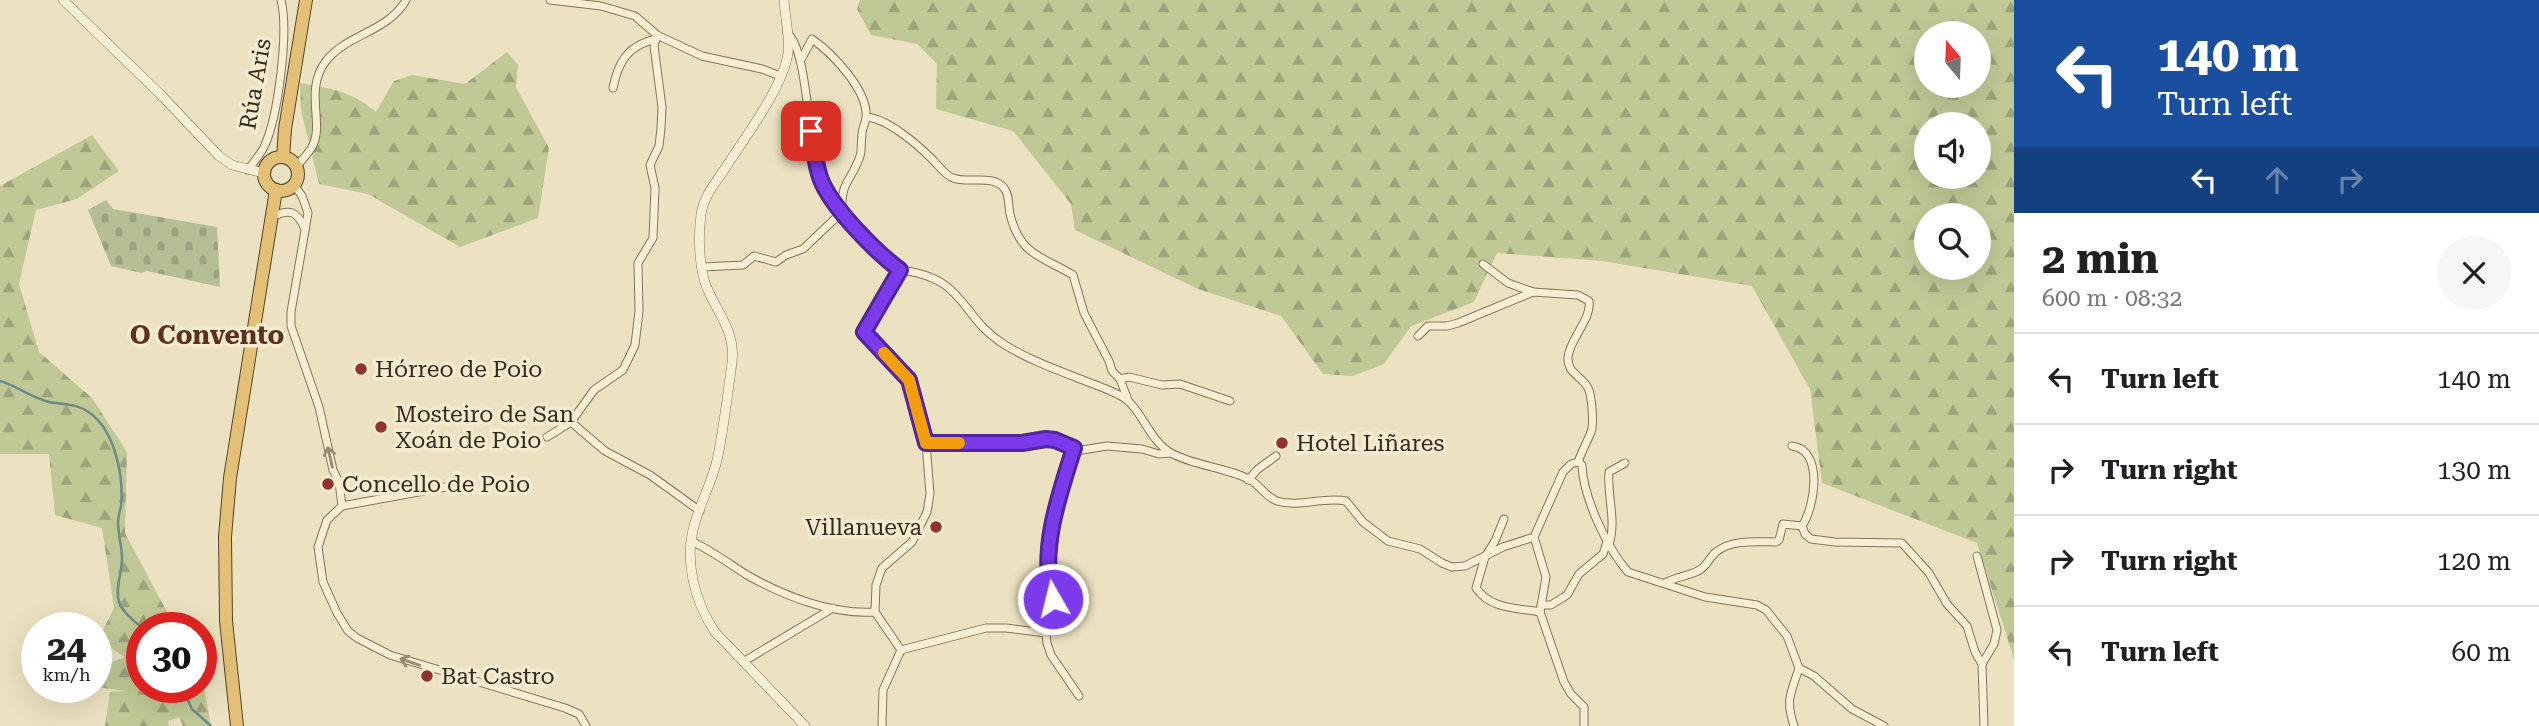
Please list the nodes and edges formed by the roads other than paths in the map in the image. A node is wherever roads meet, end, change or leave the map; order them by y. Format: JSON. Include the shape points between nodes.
{"nodes":[{"id":1,"x":63,"y":0,"type":"edge"},
{"id":2,"x":281,"y":0,"type":"edge"},
{"id":3,"x":306,"y":0,"type":"edge"},
{"id":4,"x":406,"y":0,"type":"edge"},
{"id":5,"x":550,"y":0,"type":"edge"},
{"id":6,"x":784,"y":0,"type":"edge"},
{"id":7,"x":787,"y":33,"type":"junction"},
{"id":8,"x":656,"y":37,"type":"junction"},
{"id":9,"x":802,"y":58,"type":"junction"},
{"id":10,"x":780,"y":76,"type":"junction"},
{"id":11,"x":613,"y":88,"type":"dead end"},
{"id":12,"x":866,"y":117,"type":"junction"},
{"id":13,"x":284,"y":157,"type":"junction"},
{"id":14,"x":296,"y":167,"type":"junction"},
{"id":15,"x":247,"y":170,"type":"junction"},
{"id":16,"x":264,"y":173,"type":"junction"},
{"id":17,"x":294,"y":185,"type":"junction"},
{"id":18,"x":276,"y":190,"type":"junction"},
{"id":19,"x":842,"y":212,"type":"junction"},
{"id":20,"x":271,"y":217,"type":"junction"},
{"id":21,"x":306,"y":232,"type":"junction"},
{"id":22,"x":1483,"y":264,"type":"dead end"},
{"id":23,"x":703,"y":267,"type":"junction"},
{"id":24,"x":900,"y":270,"type":"junction"},
{"id":25,"x":1533,"y":292,"type":"junction"},
{"id":26,"x":1418,"y":335,"type":"dead end"},
{"id":27,"x":1120,"y":379,"type":"junction"},
{"id":28,"x":1128,"y":400,"type":"junction"},
{"id":29,"x":1230,"y":401,"type":"dead end"},
{"id":30,"x":571,"y":422,"type":"junction"},
{"id":31,"x":547,"y":437,"type":"dead end"},
{"id":32,"x":926,"y":443,"type":"junction"},
{"id":33,"x":1792,"y":446,"type":"dead end"},
{"id":34,"x":1074,"y":448,"type":"junction"},
{"id":35,"x":1171,"y":453,"type":"junction"},
{"id":36,"x":1276,"y":456,"type":"dead end"},
{"id":37,"x":1578,"y":462,"type":"junction"},
{"id":38,"x":1625,"y":463,"type":"dead end"},
{"id":39,"x":1248,"y":480,"type":"junction"},
{"id":40,"x":446,"y":487,"type":"dead end"},
{"id":41,"x":342,"y":506,"type":"junction"},
{"id":42,"x":700,"y":511,"type":"junction"},
{"id":43,"x":1504,"y":519,"type":"dead end"},
{"id":44,"x":1802,"y":526,"type":"junction"},
{"id":45,"x":1534,"y":537,"type":"junction"},
{"id":46,"x":1609,"y":540,"type":"junction"},
{"id":47,"x":691,"y":541,"type":"junction"},
{"id":48,"x":1977,"y":556,"type":"dead end"},
{"id":49,"x":1485,"y":557,"type":"junction"},
{"id":50,"x":1665,"y":583,"type":"junction"},
{"id":51,"x":833,"y":608,"type":"junction"},
{"id":52,"x":1540,"y":608,"type":"junction"},
{"id":53,"x":875,"y":612,"type":"junction"},
{"id":54,"x":1046,"y":633,"type":"junction"},
{"id":55,"x":901,"y":650,"type":"junction"},
{"id":56,"x":743,"y":662,"type":"junction"},
{"id":57,"x":1982,"y":664,"type":"junction"},
{"id":58,"x":1799,"y":668,"type":"junction"},
{"id":59,"x":1079,"y":696,"type":"dead end"},
{"id":60,"x":237,"y":726,"type":"edge"},
{"id":61,"x":586,"y":726,"type":"edge"},
{"id":62,"x":805,"y":726,"type":"edge"},
{"id":63,"x":882,"y":726,"type":"edge"},
{"id":64,"x":1584,"y":726,"type":"edge"},
{"id":65,"x":1794,"y":726,"type":"edge"},
{"id":66,"x":1884,"y":726,"type":"edge"},
{"id":67,"x":1984,"y":726,"type":"edge"}],
"edges":[{"from":1,"to":15,"type":"street","via":[[219,156]]},
{"from":2,"to":15,"type":"street","name":"Rúa Aris","via":[[284,28],[272,120],[264,147]]},
{"from":3,"to":13,"type":"highway"},
{"from":4,"to":14,"type":"street","via":[[391,19],[327,60],[318,75],[314,97],[313,144]]},
{"from":5,"to":8,"type":"street","via":[[601,6],[635,16]]},
{"from":6,"to":7,"type":"street"},
{"from":7,"to":9,"type":"street"},
{"from":7,"to":10,"type":"street","via":[[787,61]]},
{"from":8,"to":10,"type":"street","via":[[702,56]]},
{"from":8,"to":11,"type":"street","via":[[622,58]]},
{"from":8,"to":30,"type":"street","via":[[661,128],[650,166],[655,188],[653,238],[638,263],[635,345],[623,370],[594,390]]},
{"from":9,"to":12,"type":"street","via":[[811,40],[828,51],[859,92]]},
{"from":9,"to":19,"type":"street","via":[[821,181]]},
{"from":10,"to":23,"type":"street","via":[[707,195],[701,213]]},
{"from":12,"to":19,"type":"street","via":[[862,153],[841,195]]},
{"from":12,"to":27,"type":"street","via":[[882,121],[952,178],[1003,186],[1010,215],[1028,250],[1073,275],[1084,313]]},
{"from":13,"to":14,"type":"highway"},
{"from":13,"to":16,"type":"highway","via":[[268,163]]},
{"from":14,"to":17,"type":"highway"},
{"from":15,"to":16,"type":"street"},
{"from":16,"to":18,"type":"highway"},
{"from":17,"to":18,"type":"highway"},
{"from":17,"to":21,"type":"street","via":[[306,204]]},
{"from":18,"to":20,"type":"highway"},
{"from":19,"to":23,"type":"street","via":[[803,249],[776,262],[754,256],[743,265]]},
{"from":19,"to":24,"type":"street"},
{"from":20,"to":21,"type":"street","via":[[293,212]]},
{"from":20,"to":60,"type":"highway","via":[[231,469],[225,537],[226,621]]},
{"from":41,"to":21,"type":"street","one_way":true,"via":[[319,407],[290,319]]},
{"from":22,"to":25,"type":"street","via":[[1508,283]]},
{"from":23,"to":42,"type":"street","via":[[706,285],[731,336],[733,359],[718,457]]},
{"from":24,"to":28,"type":"street","via":[[937,279],[980,324],[1026,357]]},
{"from":24,"to":32,"type":"street","via":[[864,332],[909,380]]},
{"from":25,"to":26,"type":"street","via":[[1458,323],[1428,326]]},
{"from":25,"to":37,"type":"street","via":[[1578,295],[1590,308],[1568,356],[1571,371],[1586,385],[1591,400],[1592,429]]},
{"from":27,"to":28,"type":"street"},
{"from":27,"to":29,"type":"street","via":[[1180,384]]},
{"from":28,"to":35,"type":"street"},
{"from":30,"to":31,"type":"street"},
{"from":30,"to":42,"type":"street","via":[[605,451],[650,475]]},
{"from":32,"to":34,"type":"street","via":[[1046,439]]},
{"from":32,"to":53,"type":"street","via":[[927,512],[912,542],[882,568]]},
{"from":33,"to":44,"type":"street","via":[[1808,453],[1814,465],[1809,516]]},
{"from":34,"to":35,"type":"street","via":[[1107,446]]},
{"from":34,"to":54,"type":"street","via":[[1055,508],[1047,571],[1053,599]]},
{"from":35,"to":39,"type":"street"},
{"from":36,"to":39,"type":"street"},
{"from":37,"to":45,"type":"street","via":[[1563,472]]},
{"from":37,"to":46,"type":"street","via":[[1594,514]]},
{"from":38,"to":46,"type":"street","via":[[1609,472]]},
{"from":39,"to":49,"type":"street","via":[[1278,501],[1346,501],[1388,541],[1420,549],[1452,567]]},
{"from":40,"to":41,"type":"street"},
{"from":61,"to":41,"type":"street","one_way":true,"via":[[579,715],[565,708],[414,664],[348,631],[323,582],[318,547],[327,520]]},
{"from":42,"to":47,"type":"street"},
{"from":43,"to":49,"type":"street"},
{"from":44,"to":50,"type":"street","via":[[1783,524],[1776,542],[1755,540],[1723,548],[1699,571],[1677,575]]},
{"from":44,"to":57,"type":"street","via":[[1811,539],[1902,542],[1967,626]]},
{"from":45,"to":49,"type":"street"},
{"from":45,"to":52,"type":"street","via":[[1546,577]]},
{"from":46,"to":50,"type":"street","via":[[1628,572]]},
{"from":46,"to":52,"type":"street","via":[[1603,554],[1579,574],[1567,595]]},
{"from":47,"to":51,"type":"street","via":[[783,594]]},
{"from":47,"to":56,"type":"street","via":[[692,576],[704,615]]},
{"from":48,"to":57,"type":"street","via":[[1997,630]]},
{"from":49,"to":52,"type":"street","via":[[1476,588],[1481,596],[1490,603]]},
{"from":50,"to":58,"type":"street","via":[[1766,610],[1787,636]]},
{"from":51,"to":53,"type":"street"},
{"from":51,"to":56,"type":"street"},
{"from":52,"to":64,"type":"street","via":[[1564,682],[1584,707]]},
{"from":53,"to":55,"type":"street"},
{"from":54,"to":55,"type":"street","via":[[986,628]]},
{"from":54,"to":59,"type":"street","via":[[1051,654]]},
{"from":55,"to":63,"type":"street","via":[[883,690]]},
{"from":56,"to":62,"type":"street"},
{"from":57,"to":67,"type":"street"},
{"from":58,"to":65,"type":"street","via":[[1788,696]]},
{"from":58,"to":66,"type":"street","via":[[1852,709]]}]}
